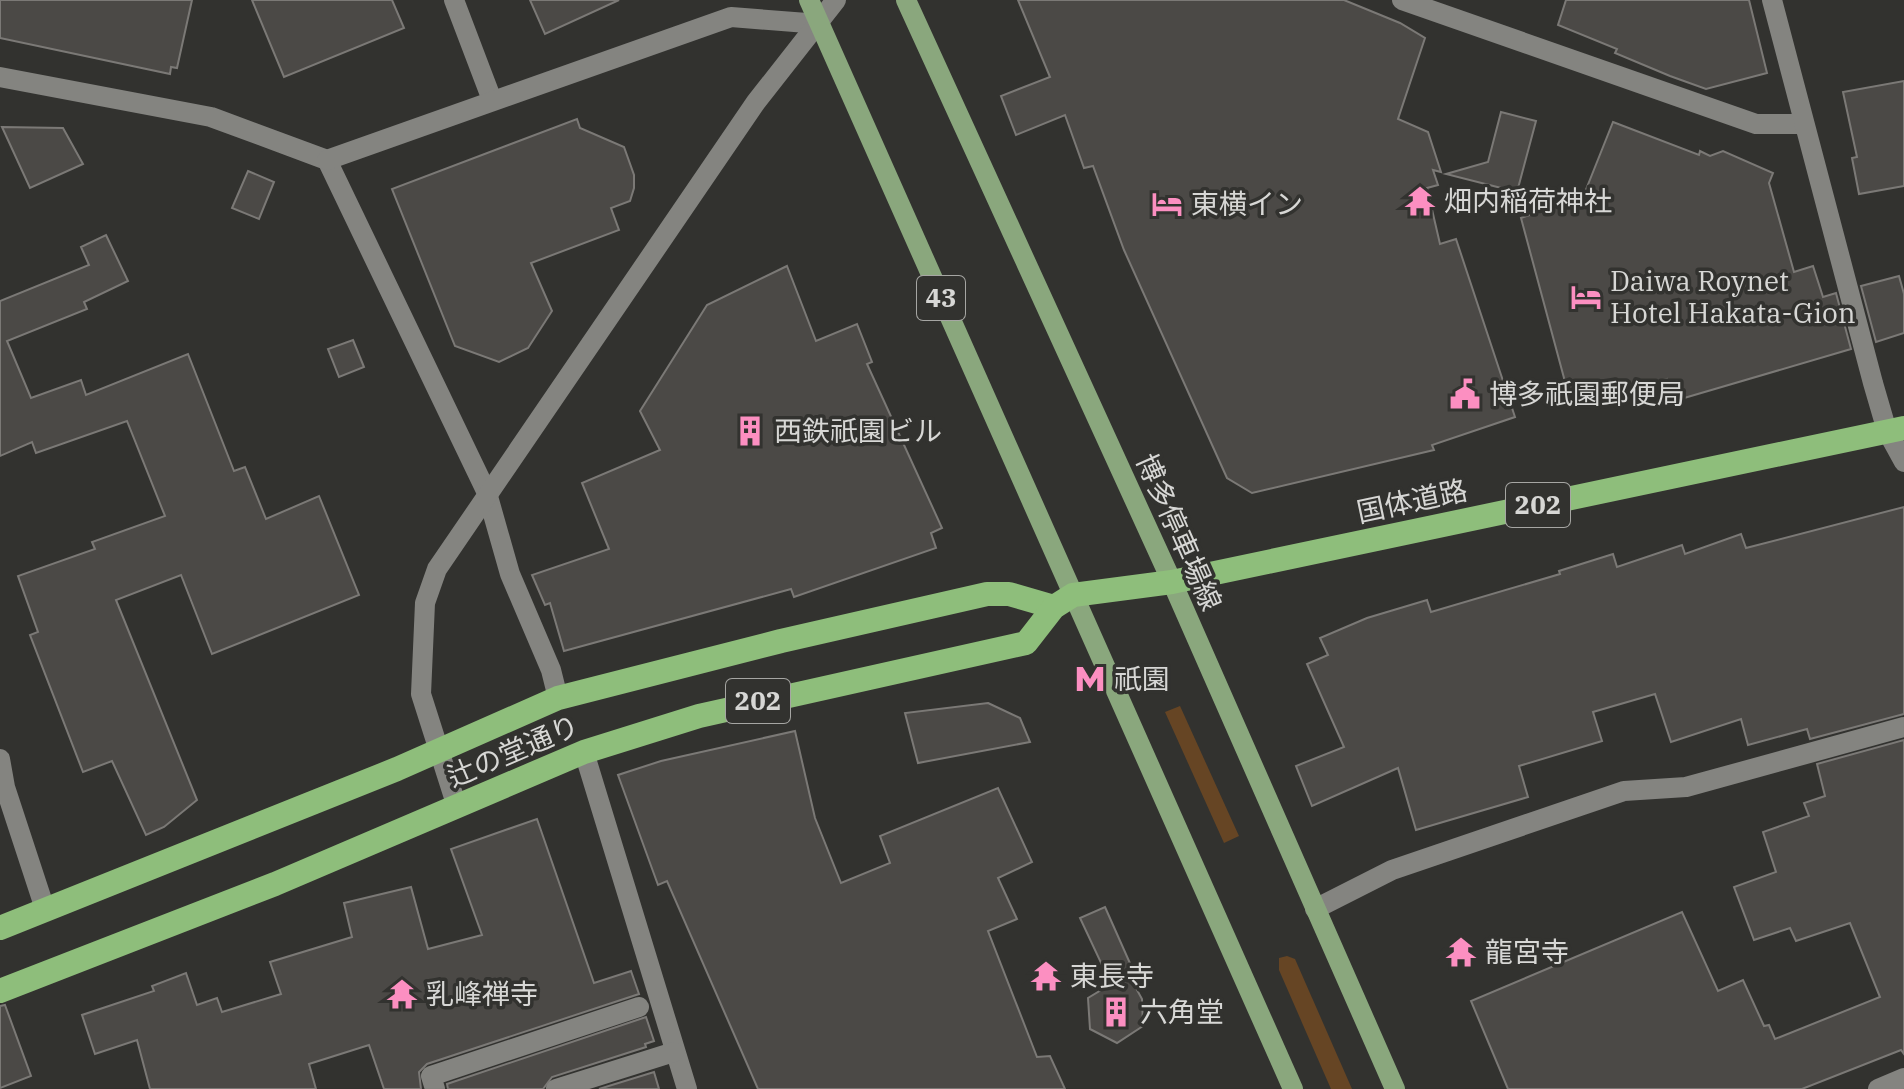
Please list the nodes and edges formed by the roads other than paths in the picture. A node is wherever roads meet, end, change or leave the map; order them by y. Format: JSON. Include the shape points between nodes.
{"nodes":[{"id":1,"x":454,"y":0,"type":"edge"},
{"id":2,"x":809,"y":0,"type":"edge"},
{"id":3,"x":836,"y":0,"type":"edge"},
{"id":4,"x":906,"y":0,"type":"edge"},
{"id":5,"x":1402,"y":0,"type":"edge"},
{"id":6,"x":1772,"y":0,"type":"edge"},
{"id":7,"x":820,"y":24,"type":"junction"},
{"id":8,"x":0,"y":77,"type":"edge"},
{"id":9,"x":492,"y":100,"type":"junction"},
{"id":10,"x":1802,"y":124,"type":"junction"},
{"id":11,"x":327,"y":160,"type":"junction"},
{"id":12,"x":1896,"y":430,"type":"edge"},
{"id":13,"x":1904,"y":462,"type":"edge"},
{"id":14,"x":487,"y":493,"type":"junction"},
{"id":15,"x":1172,"y":582,"type":"junction"},
{"id":16,"x":1063,"y":601,"type":"junction"},
{"id":17,"x":558,"y":698,"type":"junction"},
{"id":18,"x":1904,"y":727,"type":"edge"},
{"id":19,"x":441,"y":751,"type":"junction"},
{"id":20,"x":584,"y":752,"type":"junction"},
{"id":21,"x":0,"y":759,"type":"edge"},
{"id":22,"x":457,"y":807,"type":"junction"},
{"id":23,"x":45,"y":909,"type":"junction"},
{"id":24,"x":1315,"y":909,"type":"junction"},
{"id":25,"x":0,"y":928,"type":"edge"},
{"id":26,"x":0,"y":991,"type":"edge"},
{"id":27,"x":639,"y":1007,"type":"dead end"},
{"id":28,"x":674,"y":1052,"type":"junction"},
{"id":29,"x":1904,"y":1078,"type":"edge"},
{"id":30,"x":435,"y":1089,"type":"edge"},
{"id":31,"x":556,"y":1089,"type":"edge"},
{"id":32,"x":687,"y":1089,"type":"edge"},
{"id":33,"x":1293,"y":1089,"type":"edge"},
{"id":34,"x":1395,"y":1089,"type":"edge"},
{"id":35,"x":1878,"y":1089,"type":"edge"}],
"edges":[{"from":1,"to":9,"type":"street"},
{"from":2,"to":7,"type":"main road","number":"43"},
{"from":3,"to":7,"type":"street"},
{"from":4,"to":15,"type":"main road","name":"博多停車場線"},
{"from":5,"to":10,"type":"street","via":[[1756,124]]},
{"from":6,"to":10,"type":"street"},
{"from":7,"to":9,"type":"street","via":[[731,17]]},
{"from":7,"to":14,"type":"street","via":[[756,102]]},
{"from":7,"to":16,"type":"main road","number":"43"},
{"from":8,"to":11,"type":"street","via":[[211,117]]},
{"from":9,"to":11,"type":"street"},
{"from":10,"to":12,"type":"street"},
{"from":11,"to":14,"type":"street"},
{"from":12,"to":13,"type":"street"},
{"from":12,"to":15,"type":"highway","name":"国体道路","number":"202"},
{"from":14,"to":17,"type":"street","via":[[510,574]]},
{"from":14,"to":19,"type":"street","via":[[437,569],[425,603],[421,694]]},
{"from":15,"to":16,"type":"highway","name":"国体道路","number":"202"},
{"from":15,"to":24,"type":"main road","name":"博多停車場線"},
{"from":16,"to":17,"type":"highway","name":"辻の堂通り","number":"202","via":[[987,594]]},
{"from":16,"to":20,"type":"highway","name":"辻の堂通り","number":"202","via":[[1026,643],[699,716]]},
{"from":16,"to":33,"type":"main road","number":"43"},
{"from":17,"to":19,"type":"highway","name":"辻の堂通り","number":"202"},
{"from":18,"to":24,"type":"street","via":[[1686,787],[1624,791],[1392,870]]},
{"from":19,"to":22,"type":"street"},
{"from":19,"to":23,"type":"highway","name":"辻の堂通り","number":"202"},
{"from":20,"to":22,"type":"highway","name":"辻の堂通り","number":"202"},
{"from":20,"to":28,"type":"street"},
{"from":21,"to":23,"type":"street"},
{"from":22,"to":26,"type":"highway","name":"辻の堂通り","number":"202"},
{"from":23,"to":25,"type":"highway","name":"辻の堂通り","number":"202"},
{"from":24,"to":34,"type":"main road","name":"博多停車場線"},
{"from":27,"to":30,"type":"street","via":[[431,1076]]},
{"from":28,"to":31,"type":"street"},
{"from":28,"to":32,"type":"street"},
{"from":29,"to":35,"type":"street"}]}
